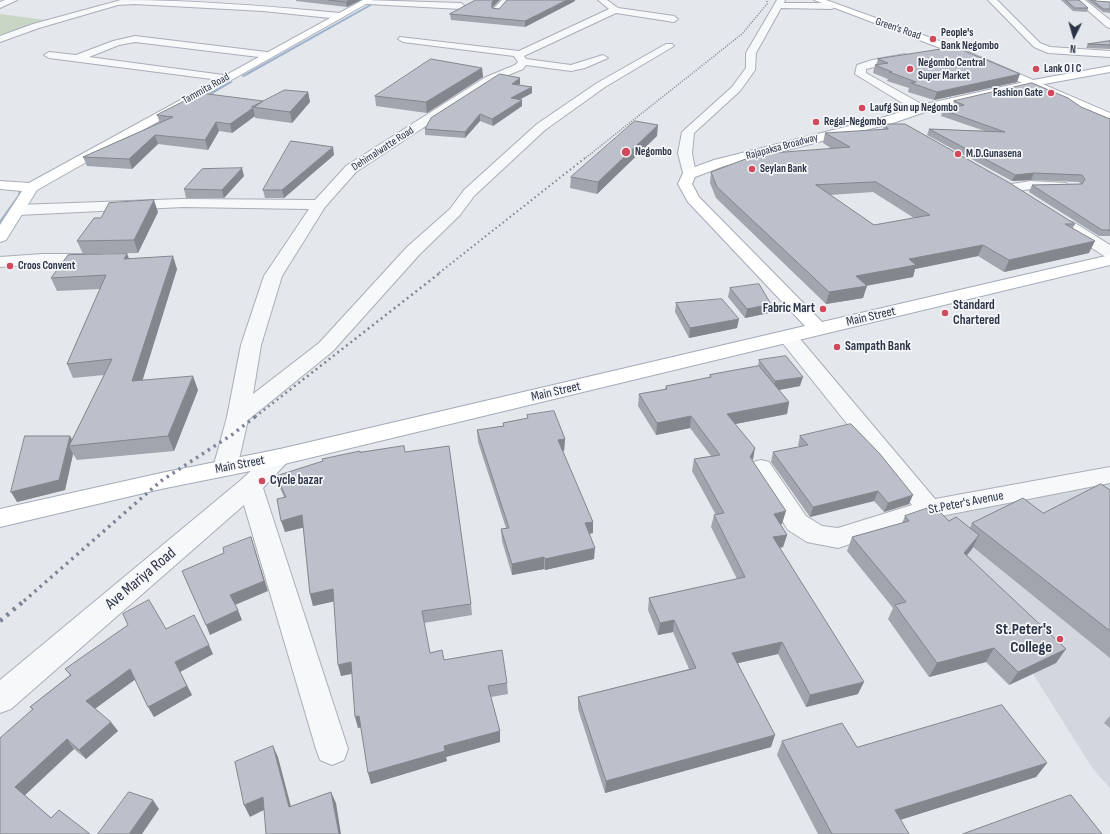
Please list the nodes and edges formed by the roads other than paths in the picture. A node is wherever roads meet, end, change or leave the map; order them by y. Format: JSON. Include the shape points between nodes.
{"nodes":[{"id":1,"x":13,"y":0,"type":"edge"},
{"id":2,"x":369,"y":0,"type":"edge"},
{"id":3,"x":506,"y":0,"type":"edge"},
{"id":4,"x":602,"y":0,"type":"edge"},
{"id":5,"x":818,"y":0,"type":"edge"},
{"id":6,"x":992,"y":0,"type":"edge"},
{"id":7,"x":1080,"y":0,"type":"edge"},
{"id":8,"x":1095,"y":0,"type":"edge"},
{"id":9,"x":1110,"y":1,"type":"edge"},
{"id":10,"x":191,"y":2,"type":"edge"},
{"id":11,"x":780,"y":3,"type":"edge"},
{"id":12,"x":0,"y":5,"type":"edge"},
{"id":13,"x":461,"y":6,"type":"edge"},
{"id":14,"x":832,"y":6,"type":"junction"},
{"id":15,"x":615,"y":10,"type":"junction"},
{"id":16,"x":496,"y":11,"type":"edge"},
{"id":17,"x":340,"y":16,"type":"junction"},
{"id":18,"x":674,"y":19,"type":"dead end"},
{"id":19,"x":1110,"y":25,"type":"edge"},
{"id":20,"x":0,"y":39,"type":"edge"},
{"id":21,"x":404,"y":39,"type":"dead end"},
{"id":22,"x":669,"y":46,"type":"dead end"},
{"id":23,"x":955,"y":50,"type":"junction"},
{"id":24,"x":933,"y":53,"type":"edge"},
{"id":25,"x":1110,"y":54,"type":"edge"},
{"id":26,"x":49,"y":55,"type":"dead end"},
{"id":27,"x":266,"y":55,"type":"junction"},
{"id":28,"x":918,"y":55,"type":"edge"},
{"id":29,"x":78,"y":58,"type":"junction"},
{"id":30,"x":522,"y":58,"type":"junction"},
{"id":31,"x":603,"y":58,"type":"dead end"},
{"id":32,"x":1110,"y":69,"type":"edge"},
{"id":33,"x":226,"y":78,"type":"junction"},
{"id":34,"x":1033,"y":83,"type":"junction"},
{"id":35,"x":921,"y":109,"type":"junction"},
{"id":36,"x":1110,"y":117,"type":"edge"},
{"id":37,"x":889,"y":120,"type":"junction"},
{"id":38,"x":902,"y":127,"type":"edge"},
{"id":39,"x":689,"y":174,"type":"junction"},
{"id":40,"x":996,"y":181,"type":"edge"},
{"id":41,"x":0,"y":185,"type":"edge"},
{"id":42,"x":1074,"y":186,"type":"edge"},
{"id":43,"x":32,"y":187,"type":"junction"},
{"id":44,"x":1010,"y":188,"type":"junction"},
{"id":45,"x":1030,"y":201,"type":"edge"},
{"id":46,"x":319,"y":205,"type":"junction"},
{"id":47,"x":18,"y":210,"type":"junction"},
{"id":48,"x":1056,"y":218,"type":"edge"},
{"id":49,"x":0,"y":237,"type":"edge"},
{"id":50,"x":1110,"y":252,"type":"edge"},
{"id":51,"x":111,"y":260,"type":"edge"},
{"id":52,"x":1110,"y":260,"type":"edge"},
{"id":53,"x":0,"y":262,"type":"edge"},
{"id":54,"x":818,"y":330,"type":"junction"},
{"id":55,"x":788,"y":337,"type":"junction"},
{"id":56,"x":238,"y":417,"type":"junction"},
{"id":57,"x":280,"y":457,"type":"junction"},
{"id":58,"x":225,"y":468,"type":"junction"},
{"id":59,"x":761,"y":468,"type":"dead end"},
{"id":60,"x":1110,"y":475,"type":"edge"},
{"id":61,"x":250,"y":486,"type":"junction"},
{"id":62,"x":929,"y":509,"type":"junction"},
{"id":63,"x":0,"y":518,"type":"edge"},
{"id":64,"x":0,"y":699,"type":"edge"},
{"id":65,"x":332,"y":748,"type":"dead end"}],
"edges":[{"from":1,"to":12,"type":"street"},
{"from":2,"to":13,"type":"street"},
{"from":2,"to":17,"type":"main road","name":"Tammita Road"},
{"from":3,"to":16,"type":"street"},
{"from":4,"to":15,"type":"street"},
{"from":5,"to":14,"type":"main road","name":"Green's Road"},
{"from":6,"to":25,"type":"street","via":[[1038,45],[1048,50]]},
{"from":7,"to":19,"type":"street"},
{"from":8,"to":9,"type":"main road"},
{"from":10,"to":17,"type":"street"},
{"from":10,"to":20,"type":"street","via":[[117,3]]},
{"from":11,"to":14,"type":"street"},
{"from":11,"to":39,"type":"street","via":[[751,53],[751,68],[736,89],[688,132],[685,153]]},
{"from":14,"to":23,"type":"main road","name":"Green's Road"},
{"from":15,"to":18,"type":"street"},
{"from":15,"to":30,"type":"street","name":"Dehimalwatte Road"},
{"from":17,"to":27,"type":"main road","name":"Tammita Road"},
{"from":21,"to":30,"type":"street"},
{"from":22,"to":56,"type":"street","via":[[601,85],[537,131],[469,193],[455,212],[413,251],[326,347]]},
{"from":23,"to":24,"type":"street"},
{"from":23,"to":34,"type":"main road","name":"Green's Road"},
{"from":26,"to":29,"type":"street"},
{"from":27,"to":29,"type":"street","via":[[135,40],[116,43]]},
{"from":27,"to":33,"type":"main road","name":"Tammita Road"},
{"from":28,"to":35,"type":"street","via":[[872,63],[861,67],[860,74]]},
{"from":29,"to":33,"type":"street"},
{"from":30,"to":31,"type":"street","via":[[571,68]]},
{"from":30,"to":46,"type":"street","name":"Dehimalwatte Road","via":[[519,67],[490,79],[351,169]]},
{"from":32,"to":34,"type":"main road","name":"Rajapaksa Broadway"},
{"from":33,"to":43,"type":"main road","name":"Tammita Road"},
{"from":34,"to":35,"type":"main road","name":"Rajapaksa Broadway"},
{"from":34,"to":36,"type":"main road","name":"Green's Road"},
{"from":35,"to":37,"type":"main road","name":"Rajapaksa Broadway"},
{"from":37,"to":38,"type":"street"},
{"from":37,"to":39,"type":"main road","name":"Rajapaksa Broadway","via":[[719,163]]},
{"from":39,"to":54,"type":"main road","via":[[685,184],[693,199]]},
{"from":40,"to":44,"type":"street"},
{"from":41,"to":43,"type":"main road"},
{"from":42,"to":44,"type":"street"},
{"from":43,"to":47,"type":"main road","name":"Tammita Road"},
{"from":44,"to":45,"type":"street"},
{"from":46,"to":47,"type":"street","via":[[183,203]]},
{"from":46,"to":56,"type":"street","name":"Dehimalwatte Road","via":[[273,276],[251,345]]},
{"from":47,"to":49,"type":"main road","name":"Tammita Road"},
{"from":48,"to":50,"type":"street"},
{"from":51,"to":53,"type":"street","via":[[42,259]]},
{"from":52,"to":54,"type":"main road","name":"Main Street"},
{"from":54,"to":55,"type":"main road","name":"Main Street"},
{"from":55,"to":57,"type":"main road","name":"Main Street"},
{"from":55,"to":62,"type":"street"},
{"from":56,"to":58,"type":"street","name":"Dehimalwatte Road"},
{"from":57,"to":58,"type":"main road","name":"Main Street"},
{"from":57,"to":61,"type":"street","name":"Ave Mariya Road"},
{"from":58,"to":63,"type":"main road","name":"Main Street"},
{"from":59,"to":62,"type":"street","name":"St.Peter's Avenue","via":[[797,523],[816,535],[838,538]]},
{"from":60,"to":62,"type":"street","name":"St.Peter's Avenue"},
{"from":61,"to":64,"type":"street","name":"Ave Mariya Road"},
{"from":61,"to":65,"type":"street"}]}
